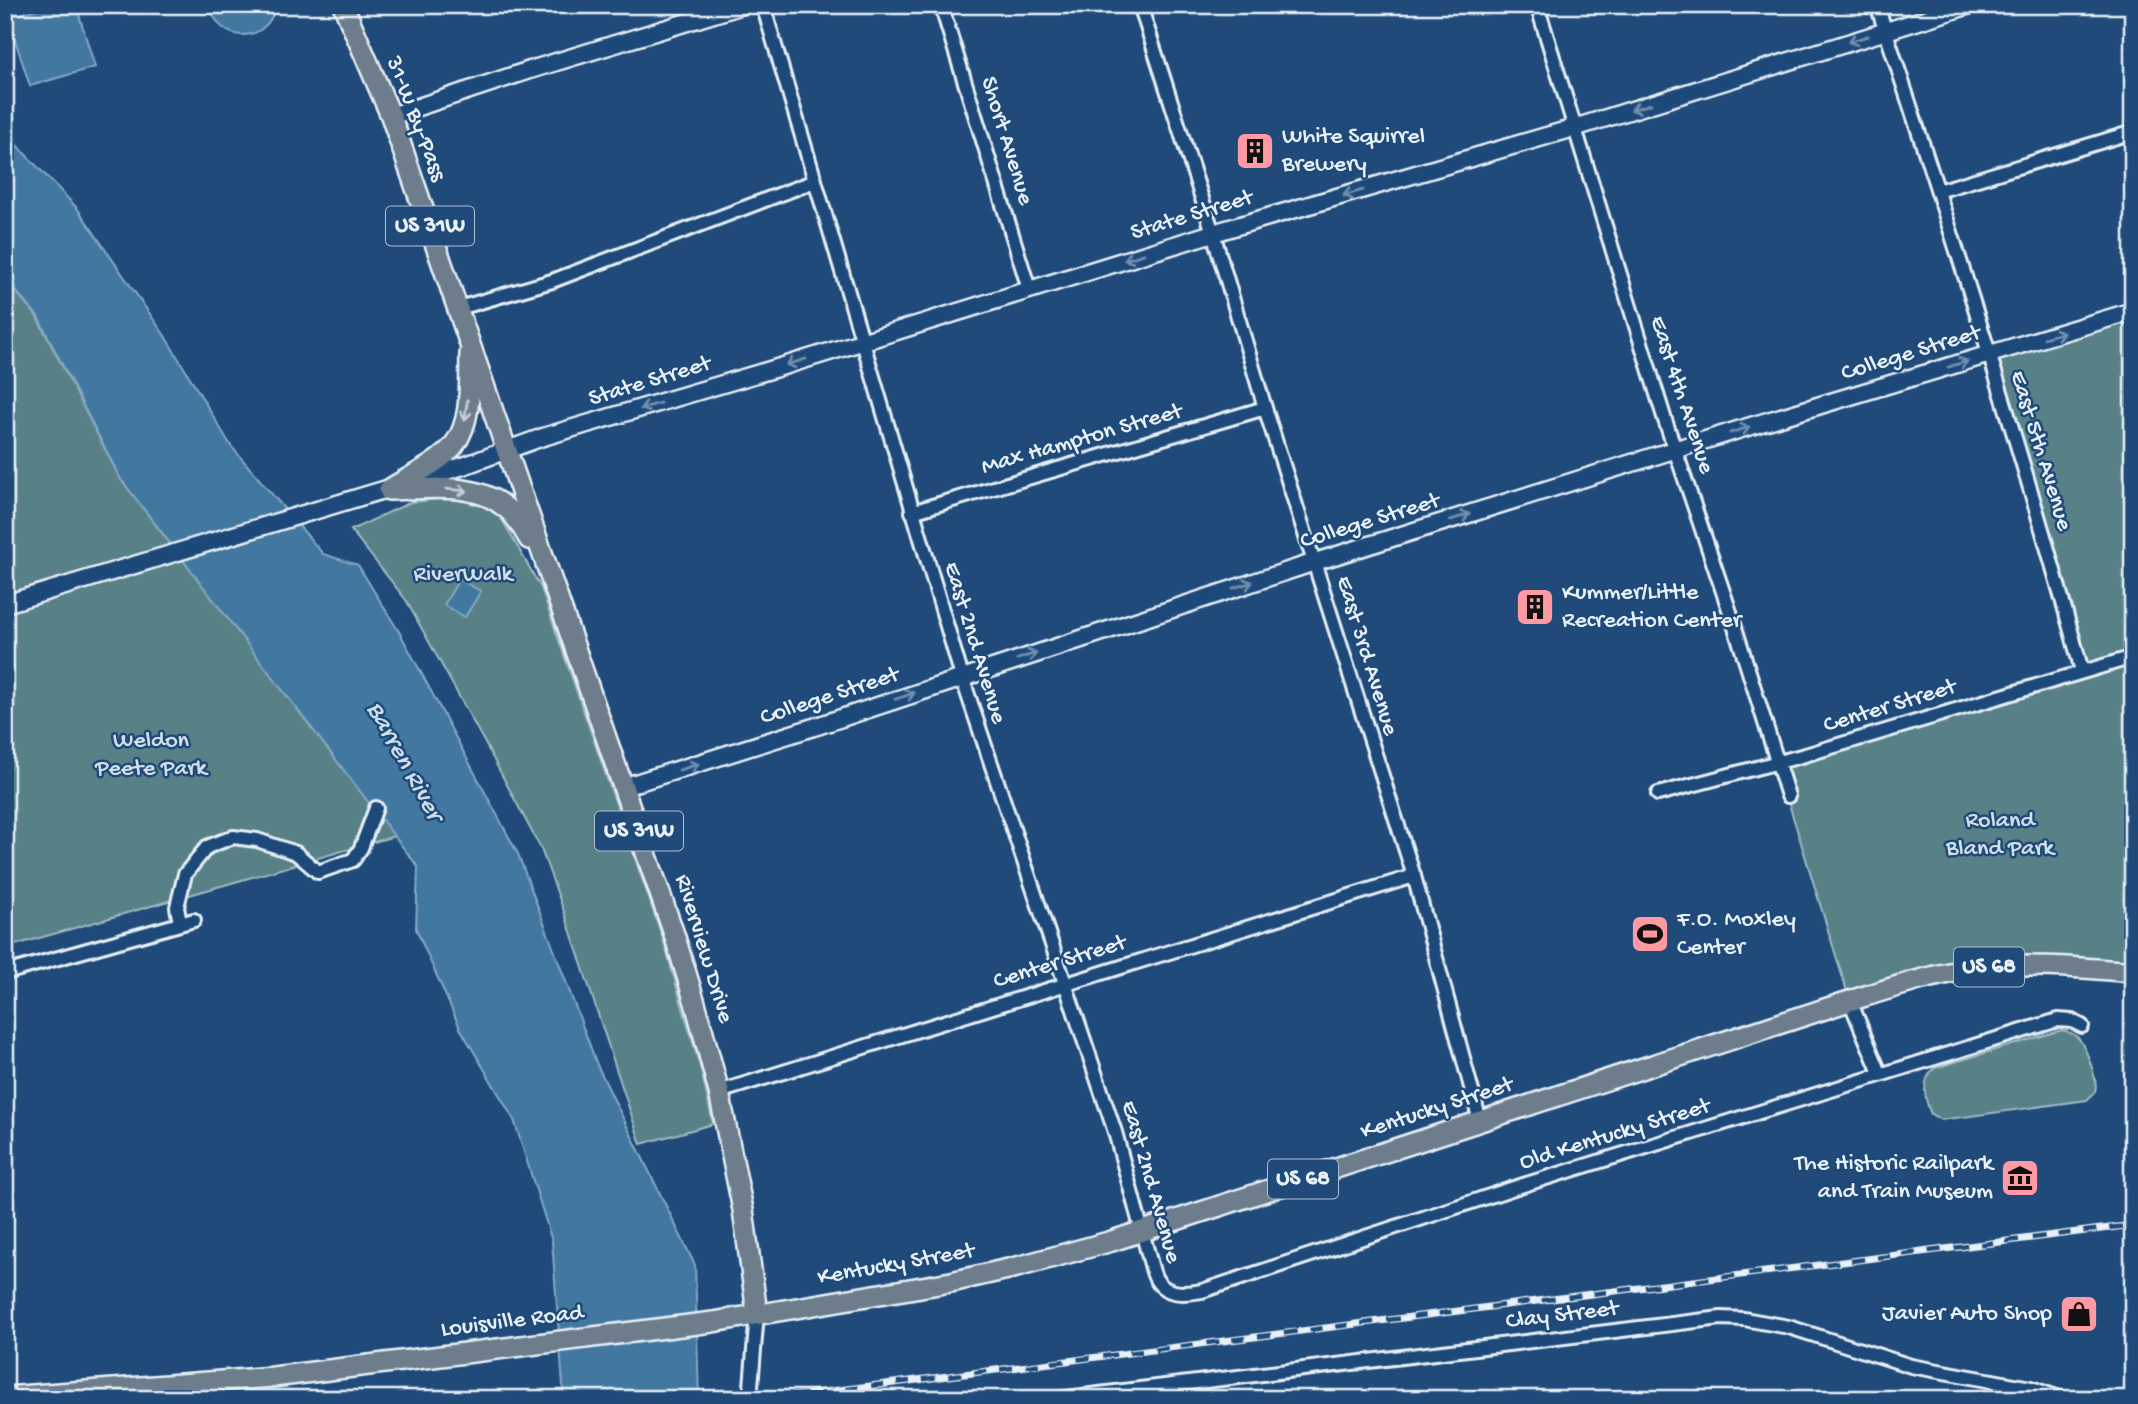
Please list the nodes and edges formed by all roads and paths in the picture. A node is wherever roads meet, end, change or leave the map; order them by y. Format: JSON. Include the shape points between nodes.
{"nodes":[{"id":1,"x":343,"y":5,"type":"edge"},
{"id":2,"x":743,"y":5,"type":"edge"},
{"id":3,"x":763,"y":5,"type":"edge"},
{"id":4,"x":942,"y":5,"type":"edge"},
{"id":5,"x":1140,"y":5,"type":"edge"},
{"id":6,"x":1537,"y":5,"type":"edge"},
{"id":7,"x":1877,"y":5,"type":"edge"},
{"id":8,"x":1970,"y":5,"type":"edge"},
{"id":9,"x":1886,"y":31,"type":"junction"},
{"id":10,"x":391,"y":116,"type":"junction"},
{"id":11,"x":1574,"y":128,"type":"junction"},
{"id":12,"x":2133,"y":132,"type":"edge"},
{"id":13,"x":815,"y":181,"type":"junction"},
{"id":14,"x":1938,"y":191,"type":"junction"},
{"id":15,"x":1213,"y":233,"type":"junction"},
{"id":16,"x":1029,"y":289,"type":"junction"},
{"id":17,"x":459,"y":308,"type":"junction"},
{"id":18,"x":2133,"y":311,"type":"edge"},
{"id":19,"x":861,"y":341,"type":"junction"},
{"id":20,"x":471,"y":342,"type":"junction"},
{"id":21,"x":1988,"y":354,"type":"junction"},
{"id":22,"x":1265,"y":408,"type":"junction"},
{"id":23,"x":508,"y":449,"type":"junction"},
{"id":24,"x":1675,"y":451,"type":"junction"},
{"id":25,"x":381,"y":491,"type":"junction"},
{"id":26,"x":912,"y":512,"type":"junction"},
{"id":27,"x":1315,"y":562,"type":"junction"},
{"id":28,"x":548,"y":572,"type":"junction"},
{"id":29,"x":5,"y":604,"type":"edge"},
{"id":30,"x":2133,"y":656,"type":"edge"},
{"id":31,"x":2082,"y":671,"type":"junction"},
{"id":32,"x":962,"y":677,"type":"junction"},
{"id":33,"x":1776,"y":762,"type":"junction"},
{"id":34,"x":623,"y":786,"type":"junction"},
{"id":35,"x":1658,"y":794,"type":"dead end"},
{"id":36,"x":1788,"y":796,"type":"dead end"},
{"id":37,"x":376,"y":808,"type":"dead end"},
{"id":38,"x":1414,"y":876,"type":"junction"},
{"id":39,"x":194,"y":920,"type":"dead end"},
{"id":40,"x":180,"y":923,"type":"junction"},
{"id":41,"x":2133,"y":972,"type":"edge"},
{"id":42,"x":5,"y":973,"type":"edge"},
{"id":43,"x":1065,"y":984,"type":"junction"},
{"id":44,"x":1850,"y":1001,"type":"junction"},
{"id":45,"x":2082,"y":1026,"type":"dead end"},
{"id":46,"x":1880,"y":1073,"type":"junction"},
{"id":47,"x":719,"y":1092,"type":"junction"},
{"id":48,"x":1480,"y":1121,"type":"junction"},
{"id":49,"x":1143,"y":1231,"type":"junction"},
{"id":50,"x":1161,"y":1287,"type":"joint"},
{"id":51,"x":757,"y":1313,"type":"junction"},
{"id":52,"x":273,"y":1377,"type":"junction"},
{"id":53,"x":5,"y":1397,"type":"edge"},
{"id":54,"x":174,"y":1399,"type":"edge"},
{"id":55,"x":750,"y":1399,"type":"edge"},
{"id":56,"x":1058,"y":1399,"type":"edge"},
{"id":57,"x":2062,"y":1399,"type":"edge"}],
"edges":[{"from":1,"to":10,"type":"main road","name":"31-W By-Pass","number":"US 31W"},
{"from":2,"to":10,"type":"street"},
{"from":3,"to":13,"type":"street","name":"East 2nd Avenue"},
{"from":4,"to":16,"type":"street","name":"Short Avenue"},
{"from":5,"to":15,"type":"street","name":"East 3rd Avenue"},
{"from":6,"to":11,"type":"street","name":"East 4th Avenue"},
{"from":7,"to":9,"type":"street","name":"East 5th Avenue"},
{"from":8,"to":9,"type":"street","name":"State Street"},
{"from":9,"to":11,"type":"street","name":"State Street","one_way":true},
{"from":9,"to":14,"type":"street","name":"East 5th Avenue"},
{"from":10,"to":17,"type":"main road","name":"31-W By-Pass","number":"US 31W"},
{"from":11,"to":15,"type":"street","name":"State Street","one_way":true},
{"from":11,"to":24,"type":"street","name":"East 4th Avenue"},
{"from":12,"to":14,"type":"street"},
{"from":13,"to":17,"type":"street","via":[[552,281]]},
{"from":13,"to":19,"type":"street","name":"East 2nd Avenue"},
{"from":14,"to":21,"type":"street","name":"East 5th Avenue"},
{"from":15,"to":16,"type":"street","name":"State Street","one_way":true},
{"from":15,"to":22,"type":"street","name":"East 3rd Avenue"},
{"from":16,"to":19,"type":"street","name":"State Street"},
{"from":17,"to":20,"type":"main road","name":"31-W By-Pass","number":"US 31W"},
{"from":21,"to":18,"type":"street","name":"College Street","one_way":true},
{"from":19,"to":23,"type":"street","name":"State Street","one_way":true},
{"from":19,"to":26,"type":"street","name":"East 2nd Avenue"},
{"from":20,"to":23,"type":"main road","name":"31-W By-Pass","number":"US 31W"},
{"from":20,"to":25,"type":"main road","one_way":true,"via":[[468,408],[455,444],[443,456]]},
{"from":24,"to":21,"type":"street","name":"College Street","one_way":true},
{"from":21,"to":31,"type":"street","name":"East 5th Avenue"},
{"from":22,"to":26,"type":"street","name":"Max Hampton Street"},
{"from":22,"to":27,"type":"street","name":"East 3rd Avenue"},
{"from":23,"to":25,"type":"street","name":"State Street"},
{"from":23,"to":28,"type":"main road","name":"Riverview Drive","number":"US 31W"},
{"from":27,"to":24,"type":"street","name":"College Street","one_way":true},
{"from":24,"to":33,"type":"street","name":"East 4th Avenue"},
{"from":25,"to":28,"type":"main road","one_way":true,"via":[[464,489],[486,496],[507,508]]},
{"from":25,"to":29,"type":"street","name":"State Street"},
{"from":26,"to":32,"type":"street","name":"East 2nd Avenue"},
{"from":32,"to":27,"type":"street","name":"College Street","one_way":true},
{"from":27,"to":38,"type":"street","name":"East 3rd Avenue"},
{"from":28,"to":34,"type":"main road","name":"Riverview Drive","number":"US 31W"},
{"from":30,"to":31,"type":"street","name":"Center Street"},
{"from":31,"to":33,"type":"street","name":"Center Street"},
{"from":34,"to":32,"type":"street","name":"College Street","one_way":true},
{"from":32,"to":43,"type":"street","name":"East 2nd Avenue"},
{"from":33,"to":35,"type":"street","name":"Center Street"},
{"from":33,"to":36,"type":"street","name":"East 4th Avenue"},
{"from":34,"to":47,"type":"main road","name":"Riverview Drive","number":"US 31W","via":[[674,934]]},
{"from":37,"to":40,"type":"street","via":[[353,860],[318,872],[296,853],[257,840],[233,837],[207,847],[185,874],[177,907]]},
{"from":38,"to":43,"type":"street","name":"Center Street"},
{"from":38,"to":48,"type":"street","name":"East 3rd Avenue"},
{"from":39,"to":40,"type":"street"},
{"from":40,"to":42,"type":"street"},
{"from":41,"to":44,"type":"main road","name":"Kentucky Street","number":"US 68","via":[[2046,966],[1982,968]]},
{"from":43,"to":47,"type":"street","name":"Center Street"},
{"from":43,"to":49,"type":"street","name":"East 2nd Avenue"},
{"from":44,"to":46,"type":"street"},
{"from":44,"to":48,"type":"main road","name":"Kentucky Street","number":"US 68"},
{"from":45,"to":46,"type":"street","name":"Old Kentucky Street","via":[[2058,1020]]},
{"from":46,"to":50,"type":"street","name":"Old Kentucky Street","via":[[1215,1287],[1184,1293]]},
{"from":47,"to":51,"type":"main road","name":"Riverview Drive","number":"US 31W","via":[[743,1210]]},
{"from":48,"to":49,"type":"main road","name":"Kentucky Street","number":"US 68"},
{"from":49,"to":50,"type":"street","name":"East 2nd Avenue"},
{"from":49,"to":51,"type":"main road","name":"Kentucky Street","number":"US 68","via":[[951,1282]]},
{"from":51,"to":52,"type":"main road","name":"Louisville Road"},
{"from":51,"to":55,"type":"street","name":"Riverview Drive"},
{"from":52,"to":53,"type":"main road","name":"Louisville Road"},
{"from":52,"to":54,"type":"main road","name":"Louisville Road"},
{"from":56,"to":57,"type":"street","name":"Clay Street","via":[[1721,1318],[1789,1327],[1884,1359],[2031,1388]]}]}
